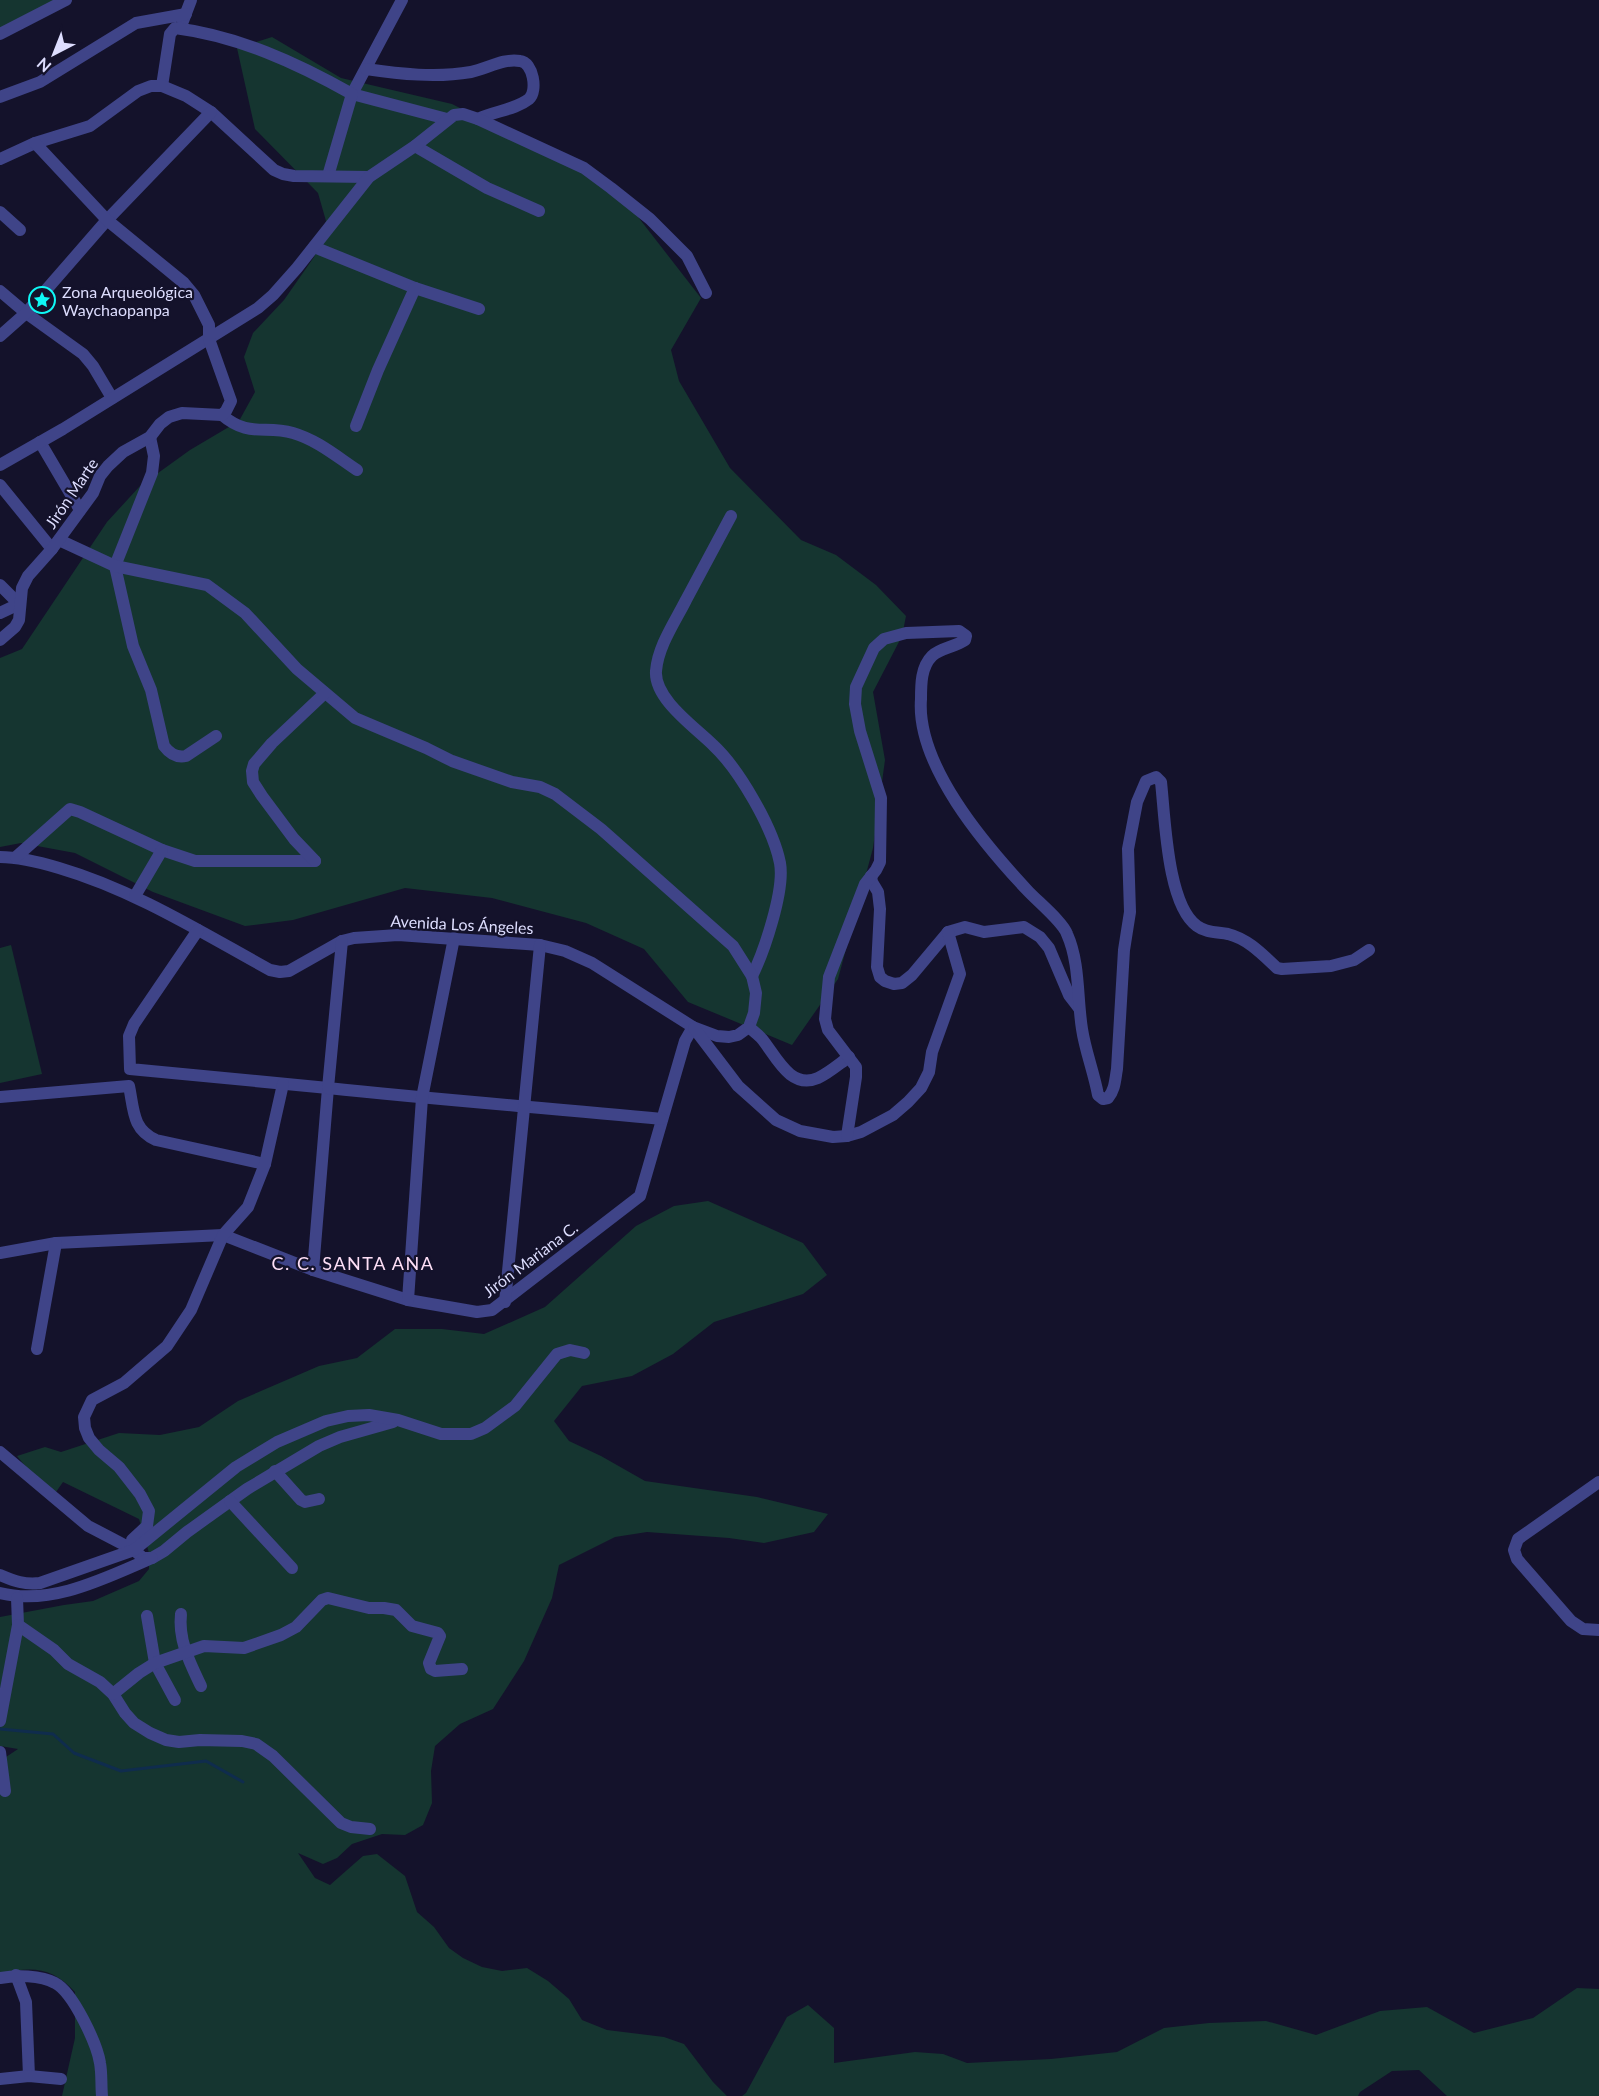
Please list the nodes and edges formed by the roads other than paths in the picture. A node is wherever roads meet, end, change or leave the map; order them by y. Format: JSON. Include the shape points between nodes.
{"nodes":[{"id":1,"x":66,"y":0,"type":"edge"},
{"id":2,"x":191,"y":0,"type":"edge"},
{"id":3,"x":402,"y":0,"type":"edge"},
{"id":4,"x":186,"y":14,"type":"junction"},
{"id":5,"x":180,"y":29,"type":"junction"},
{"id":6,"x":0,"y":34,"type":"edge"},
{"id":7,"x":366,"y":69,"type":"junction"},
{"id":8,"x":162,"y":86,"type":"junction"},
{"id":9,"x":352,"y":94,"type":"junction"},
{"id":10,"x":0,"y":96,"type":"edge"},
{"id":11,"x":211,"y":112,"type":"junction"},
{"id":12,"x":447,"y":119,"type":"junction"},
{"id":13,"x":478,"y":119,"type":"junction"},
{"id":14,"x":35,"y":143,"type":"junction"},
{"id":15,"x":415,"y":146,"type":"junction"},
{"id":16,"x":0,"y":159,"type":"edge"},
{"id":17,"x":328,"y":176,"type":"junction"},
{"id":18,"x":369,"y":177,"type":"junction"},
{"id":19,"x":0,"y":212,"type":"edge"},
{"id":20,"x":538,"y":212,"type":"dead end"},
{"id":21,"x":107,"y":220,"type":"junction"},
{"id":22,"x":20,"y":230,"type":"dead end"},
{"id":23,"x":314,"y":247,"type":"junction"},
{"id":24,"x":415,"y":288,"type":"junction"},
{"id":25,"x":0,"y":291,"type":"edge"},
{"id":26,"x":706,"y":293,"type":"dead end"},
{"id":27,"x":479,"y":309,"type":"dead end"},
{"id":28,"x":26,"y":313,"type":"junction"},
{"id":29,"x":0,"y":336,"type":"edge"},
{"id":30,"x":210,"y":339,"type":"junction"},
{"id":31,"x":112,"y":398,"type":"junction"},
{"id":32,"x":222,"y":415,"type":"junction"},
{"id":33,"x":356,"y":426,"type":"dead end"},
{"id":34,"x":150,"y":437,"type":"junction"},
{"id":35,"x":40,"y":442,"type":"junction"},
{"id":36,"x":0,"y":465,"type":"edge"},
{"id":37,"x":357,"y":470,"type":"dead end"},
{"id":38,"x":0,"y":485,"type":"edge"},
{"id":39,"x":80,"y":510,"type":"junction"},
{"id":40,"x":731,"y":516,"type":"dead end"},
{"id":41,"x":55,"y":545,"type":"junction"},
{"id":42,"x":116,"y":566,"type":"junction"},
{"id":43,"x":0,"y":585,"type":"edge"},
{"id":44,"x":19,"y":604,"type":"junction"},
{"id":45,"x":0,"y":613,"type":"edge"},
{"id":46,"x":0,"y":640,"type":"edge"},
{"id":47,"x":325,"y":693,"type":"junction"},
{"id":48,"x":216,"y":736,"type":"dead end"},
{"id":49,"x":162,"y":850,"type":"junction"},
{"id":50,"x":0,"y":857,"type":"edge"},
{"id":51,"x":16,"y":857,"type":"junction"},
{"id":52,"x":871,"y":876,"type":"junction"},
{"id":53,"x":135,"y":896,"type":"junction"},
{"id":54,"x":198,"y":930,"type":"junction"},
{"id":55,"x":948,"y":932,"type":"junction"},
{"id":56,"x":454,"y":938,"type":"junction"},
{"id":57,"x":342,"y":941,"type":"junction"},
{"id":58,"x":540,"y":945,"type":"junction"},
{"id":59,"x":1369,"y":950,"type":"dead end"},
{"id":60,"x":752,"y":976,"type":"junction"},
{"id":61,"x":1080,"y":1009,"type":"junction"},
{"id":62,"x":693,"y":1027,"type":"junction"},
{"id":63,"x":749,"y":1027,"type":"junction"},
{"id":64,"x":849,"y":1057,"type":"junction"},
{"id":65,"x":130,"y":1069,"type":"junction"},
{"id":66,"x":283,"y":1084,"type":"junction"},
{"id":67,"x":129,"y":1086,"type":"junction"},
{"id":68,"x":328,"y":1088,"type":"junction"},
{"id":69,"x":0,"y":1097,"type":"edge"},
{"id":70,"x":422,"y":1098,"type":"junction"},
{"id":71,"x":523,"y":1105,"type":"junction"},
{"id":72,"x":662,"y":1119,"type":"junction"},
{"id":73,"x":847,"y":1136,"type":"junction"},
{"id":74,"x":265,"y":1164,"type":"junction"},
{"id":75,"x":223,"y":1235,"type":"junction"},
{"id":76,"x":56,"y":1243,"type":"junction"},
{"id":77,"x":0,"y":1253,"type":"edge"},
{"id":78,"x":313,"y":1270,"type":"junction"},
{"id":79,"x":408,"y":1300,"type":"junction"},
{"id":80,"x":505,"y":1302,"type":"junction"},
{"id":81,"x":38,"y":1349,"type":"dead end"},
{"id":82,"x":584,"y":1353,"type":"dead end"},
{"id":83,"x":398,"y":1420,"type":"junction"},
{"id":84,"x":0,"y":1452,"type":"edge"},
{"id":85,"x":275,"y":1471,"type":"junction"},
{"id":86,"x":1599,"y":1482,"type":"edge"},
{"id":87,"x":319,"y":1499,"type":"dead end"},
{"id":88,"x":230,"y":1501,"type":"junction"},
{"id":89,"x":134,"y":1550,"type":"junction"},
{"id":90,"x":152,"y":1558,"type":"junction"},
{"id":91,"x":292,"y":1568,"type":"dead end"},
{"id":92,"x":0,"y":1575,"type":"edge"},
{"id":93,"x":0,"y":1593,"type":"edge"},
{"id":94,"x":17,"y":1598,"type":"junction"},
{"id":95,"x":181,"y":1614,"type":"dead end"},
{"id":96,"x":147,"y":1617,"type":"dead end"},
{"id":97,"x":18,"y":1625,"type":"junction"},
{"id":98,"x":1599,"y":1630,"type":"edge"},
{"id":99,"x":186,"y":1654,"type":"junction"},
{"id":100,"x":155,"y":1663,"type":"junction"},
{"id":101,"x":462,"y":1670,"type":"dead end"},
{"id":102,"x":201,"y":1686,"type":"dead end"},
{"id":103,"x":113,"y":1694,"type":"junction"},
{"id":104,"x":175,"y":1700,"type":"dead end"},
{"id":105,"x":0,"y":1721,"type":"edge"},
{"id":106,"x":0,"y":1752,"type":"edge"},
{"id":107,"x":6,"y":1791,"type":"dead end"},
{"id":108,"x":370,"y":1829,"type":"dead end"},
{"id":109,"x":16,"y":1975,"type":"junction"},
{"id":110,"x":0,"y":1978,"type":"edge"},
{"id":111,"x":29,"y":2076,"type":"junction"},
{"id":112,"x":0,"y":2079,"type":"edge"},
{"id":113,"x":61,"y":2079,"type":"dead end"},
{"id":114,"x":102,"y":2096,"type":"edge"}],
"edges":[{"from":1,"to":6,"type":"street"},
{"from":2,"to":4,"type":"street"},
{"from":3,"to":7,"type":"street"},
{"from":4,"to":5,"type":"street"},
{"from":4,"to":10,"type":"street","via":[[136,23],[40,82]]},
{"from":5,"to":8,"type":"street","via":[[172,29],[170,34]]},
{"from":5,"to":9,"type":"street","via":[[235,40],[318,75]]},
{"from":7,"to":9,"type":"street"},
{"from":7,"to":13,"type":"street","via":[[429,75],[471,72],[521,60],[528,64],[530,98]]},
{"from":8,"to":11,"type":"street"},
{"from":8,"to":14,"type":"street","via":[[138,91],[90,126]]},
{"from":9,"to":12,"type":"street"},
{"from":9,"to":17,"type":"street"},
{"from":11,"to":17,"type":"street","via":[[274,170],[294,176]]},
{"from":11,"to":21,"type":"street"},
{"from":12,"to":13,"type":"street","via":[[463,114]]},
{"from":12,"to":15,"type":"street"},
{"from":13,"to":26,"type":"street","via":[[584,168],[611,188],[687,256]]},
{"from":14,"to":16,"type":"street"},
{"from":14,"to":21,"type":"street"},
{"from":15,"to":18,"type":"street"},
{"from":15,"to":20,"type":"street"},
{"from":17,"to":18,"type":"street"},
{"from":18,"to":23,"type":"street"},
{"from":19,"to":22,"type":"street"},
{"from":21,"to":28,"type":"street"},
{"from":21,"to":30,"type":"street","via":[[194,295],[209,325]]},
{"from":23,"to":24,"type":"street"},
{"from":23,"to":30,"type":"street","via":[[266,301]]},
{"from":24,"to":27,"type":"street"},
{"from":24,"to":33,"type":"street"},
{"from":25,"to":28,"type":"street"},
{"from":28,"to":29,"type":"street"},
{"from":28,"to":31,"type":"street","via":[[82,354]]},
{"from":30,"to":31,"type":"street"},
{"from":30,"to":32,"type":"street","via":[[231,401]]},
{"from":31,"to":35,"type":"street"},
{"from":32,"to":34,"type":"street","name":"Jirón Marte","via":[[182,413],[160,423]]},
{"from":32,"to":37,"type":"street","via":[[237,427],[304,437]]},
{"from":34,"to":39,"type":"street","name":"Jirón Marte","via":[[108,466]]},
{"from":34,"to":42,"type":"street","via":[[152,473]]},
{"from":35,"to":36,"type":"street"},
{"from":35,"to":39,"type":"street"},
{"from":38,"to":41,"type":"street"},
{"from":39,"to":41,"type":"street","name":"Jirón Marte"},
{"from":40,"to":60,"type":"street","via":[[664,642],[656,676],[664,698],[715,746],[746,787],[771,835],[780,863],[778,900]]},
{"from":41,"to":42,"type":"street"},
{"from":41,"to":44,"type":"street","name":"Jirón Marte","via":[[28,576]]},
{"from":42,"to":47,"type":"street","via":[[207,585],[245,613]]},
{"from":42,"to":48,"type":"street","via":[[133,646],[151,690],[164,746],[181,757]]},
{"from":43,"to":44,"type":"street"},
{"from":44,"to":45,"type":"street"},
{"from":44,"to":46,"type":"street","name":"Jirón Marte","via":[[19,620]]},
{"from":47,"to":49,"type":"street","via":[[272,743],[252,771],[253,782],[262,796],[315,861],[195,861]]},
{"from":47,"to":60,"type":"street","via":[[355,718],[377,729],[452,761],[555,794],[601,829],[734,946]]},
{"from":49,"to":51,"type":"street","via":[[70,809]]},
{"from":49,"to":53,"type":"street"},
{"from":50,"to":51,"type":"street","name":"Avenida Los Ángeles"},
{"from":51,"to":53,"type":"street","name":"Avenida Los Ángeles","via":[[82,875]]},
{"from":52,"to":55,"type":"street","via":[[880,909],[877,967],[885,981],[902,983]]},
{"from":52,"to":61,"type":"street","via":[[880,862],[881,798],[860,730],[856,687],[873,648],[884,639],[906,633],[959,630],[965,640],[934,654],[924,669],[920,710],[925,739],[935,765],[975,829],[1067,933]]},
{"from":52,"to":64,"type":"street","via":[[829,977],[825,1019],[833,1038]]},
{"from":53,"to":54,"type":"street","name":"Avenida Los Ángeles"},
{"from":54,"to":57,"type":"street","name":"Avenida Los Ángeles","via":[[280,972],[290,971]]},
{"from":54,"to":65,"type":"street","via":[[134,1024],[129,1036]]},
{"from":55,"to":61,"type":"street","via":[[965,927],[984,932],[1024,927],[1049,948],[1069,995]]},
{"from":55,"to":73,"type":"street","via":[[960,974],[932,1052],[929,1072],[921,1088],[893,1115]]},
{"from":56,"to":57,"type":"street","name":"Avenida Los Ángeles","via":[[398,934]]},
{"from":56,"to":58,"type":"street","name":"Avenida Los Ángeles"},
{"from":56,"to":70,"type":"street"},
{"from":57,"to":68,"type":"street"},
{"from":58,"to":62,"type":"street","name":"Avenida Los Ángeles","via":[[592,963]]},
{"from":58,"to":71,"type":"street"},
{"from":59,"to":61,"type":"street","via":[[1354,960],[1331,966],[1282,969],[1243,939],[1197,926],[1175,885],[1161,782],[1151,777],[1137,802],[1128,849],[1130,912],[1121,1025],[1114,1086],[1108,1098],[1098,1095]]},
{"from":60,"to":63,"type":"street","via":[[756,993]]},
{"from":62,"to":63,"type":"street","via":[[717,1036],[738,1035]]},
{"from":62,"to":72,"type":"street","via":[[685,1041]]},
{"from":62,"to":73,"type":"street","via":[[738,1086],[776,1120],[800,1131]]},
{"from":63,"to":64,"type":"street","via":[[761,1037],[776,1061],[796,1078],[819,1078]]},
{"from":64,"to":73,"type":"street","via":[[856,1066],[856,1077]]},
{"from":65,"to":66,"type":"street"},
{"from":65,"to":67,"type":"street"},
{"from":66,"to":68,"type":"street"},
{"from":66,"to":74,"type":"street"},
{"from":67,"to":69,"type":"street"},
{"from":67,"to":74,"type":"street","via":[[136,1124],[144,1135]]},
{"from":68,"to":70,"type":"street"},
{"from":68,"to":78,"type":"street"},
{"from":70,"to":71,"type":"street"},
{"from":70,"to":79,"type":"street"},
{"from":71,"to":72,"type":"street"},
{"from":71,"to":80,"type":"street"},
{"from":72,"to":80,"type":"street","name":"Jirón Mariana C.","via":[[640,1196]]},
{"from":74,"to":75,"type":"street","via":[[248,1207]]},
{"from":75,"to":76,"type":"street","name":"Jirón Mariana C."},
{"from":75,"to":78,"type":"street","name":"Jirón Mariana C."},
{"from":75,"to":89,"type":"street","via":[[191,1310],[167,1346],[124,1383],[92,1400],[84,1416],[89,1438],[119,1467],[149,1511],[147,1526],[132,1540]]},
{"from":76,"to":77,"type":"street","name":"Jirón Mariana C."},
{"from":76,"to":81,"type":"street"},
{"from":78,"to":79,"type":"street","name":"Jirón Mariana C."},
{"from":79,"to":80,"type":"street","name":"Jirón Mariana C.","via":[[477,1312],[492,1310]]},
{"from":82,"to":83,"type":"street","via":[[570,1350],[557,1354],[515,1406],[471,1434],[441,1434]]},
{"from":83,"to":85,"type":"street","via":[[340,1437]]},
{"from":83,"to":89,"type":"street","via":[[348,1416],[277,1442],[237,1467]]},
{"from":84,"to":89,"type":"street","via":[[88,1526]]},
{"from":85,"to":87,"type":"street","via":[[304,1502]]},
{"from":85,"to":88,"type":"street"},
{"from":86,"to":98,"type":"street","via":[[1518,1539],[1514,1550],[1571,1621],[1583,1629]]},
{"from":88,"to":90,"type":"street"},
{"from":88,"to":91,"type":"street"},
{"from":89,"to":90,"type":"street","via":[[143,1558]]},
{"from":89,"to":92,"type":"street","via":[[40,1583],[19,1582]]},
{"from":90,"to":94,"type":"street","via":[[82,1587]]},
{"from":93,"to":94,"type":"street"},
{"from":94,"to":97,"type":"street"},
{"from":95,"to":99,"type":"street","via":[[180,1633]]},
{"from":96,"to":100,"type":"street"},
{"from":97,"to":103,"type":"street"},
{"from":97,"to":105,"type":"street"},
{"from":99,"to":100,"type":"street"},
{"from":99,"to":101,"type":"street","via":[[204,1646],[244,1648],[282,1635],[328,1598],[396,1610],[412,1626],[440,1636],[429,1663],[431,1669]]},
{"from":99,"to":102,"type":"street"},
{"from":100,"to":103,"type":"street"},
{"from":100,"to":104,"type":"street"},
{"from":103,"to":108,"type":"street","via":[[134,1723],[166,1740],[256,1744],[341,1823]]},
{"from":106,"to":107,"type":"street"},
{"from":109,"to":110,"type":"street"},
{"from":109,"to":111,"type":"street","via":[[26,2002]]},
{"from":109,"to":114,"type":"street","via":[[54,1982],[76,2004],[100,2061]]},
{"from":111,"to":112,"type":"street"},
{"from":111,"to":113,"type":"street"}]}
